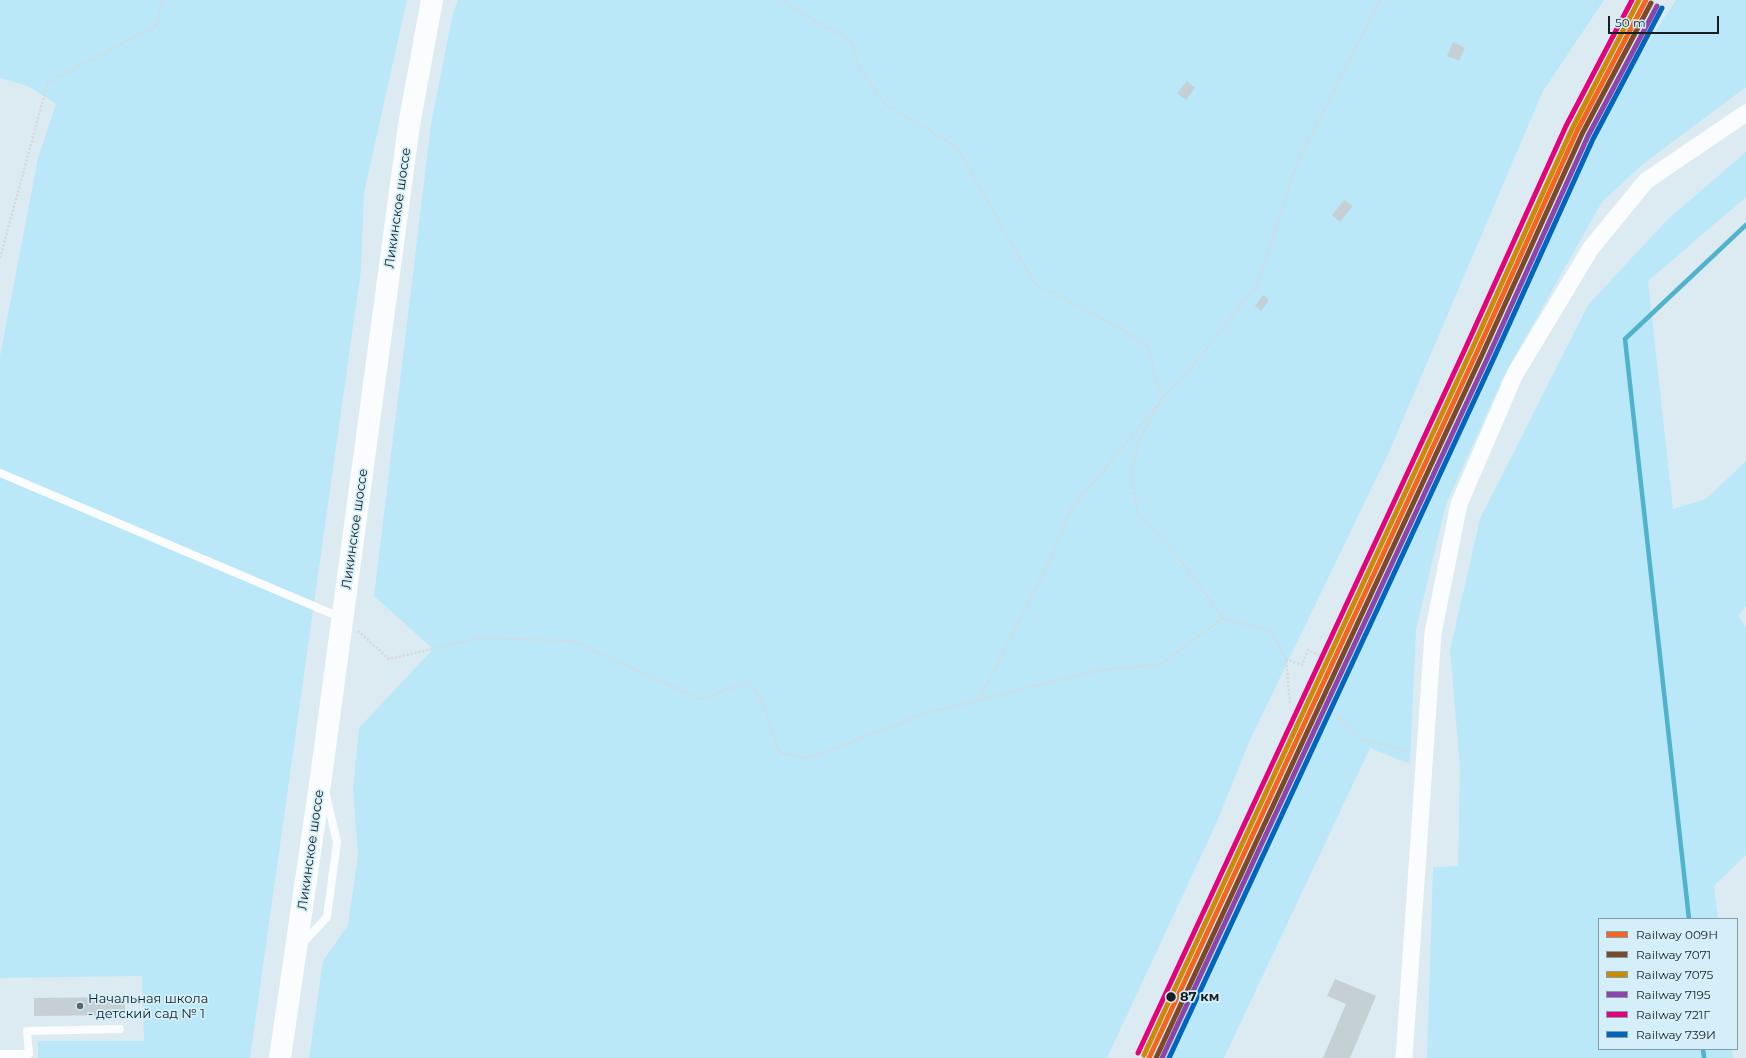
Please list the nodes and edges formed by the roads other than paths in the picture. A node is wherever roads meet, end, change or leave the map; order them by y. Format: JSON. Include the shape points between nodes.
{"nodes":[{"id":1,"x":432,"y":0,"type":"edge"},
{"id":2,"x":1746,"y":113,"type":"edge"},
{"id":3,"x":0,"y":473,"type":"edge"},
{"id":4,"x":343,"y":618,"type":"junction"},
{"id":5,"x":120,"y":1029,"type":"dead end"},
{"id":6,"x":0,"y":1054,"type":"edge"},
{"id":7,"x":280,"y":1058,"type":"edge"},
{"id":8,"x":1404,"y":1058,"type":"edge"}],
"edges":[{"from":1,"to":4,"type":"highway","name":"Ликинское шоссе","via":[[409,125]]},
{"from":2,"to":8,"type":"street","via":[[1646,181],[1591,248],[1515,374],[1459,504],[1433,633]]},
{"from":3,"to":4,"type":"lane"},
{"from":4,"to":7,"type":"highway","name":"Ликинское шоссе"},
{"from":5,"to":6,"type":"lane","via":[[27,1031],[29,1054]]}]}
